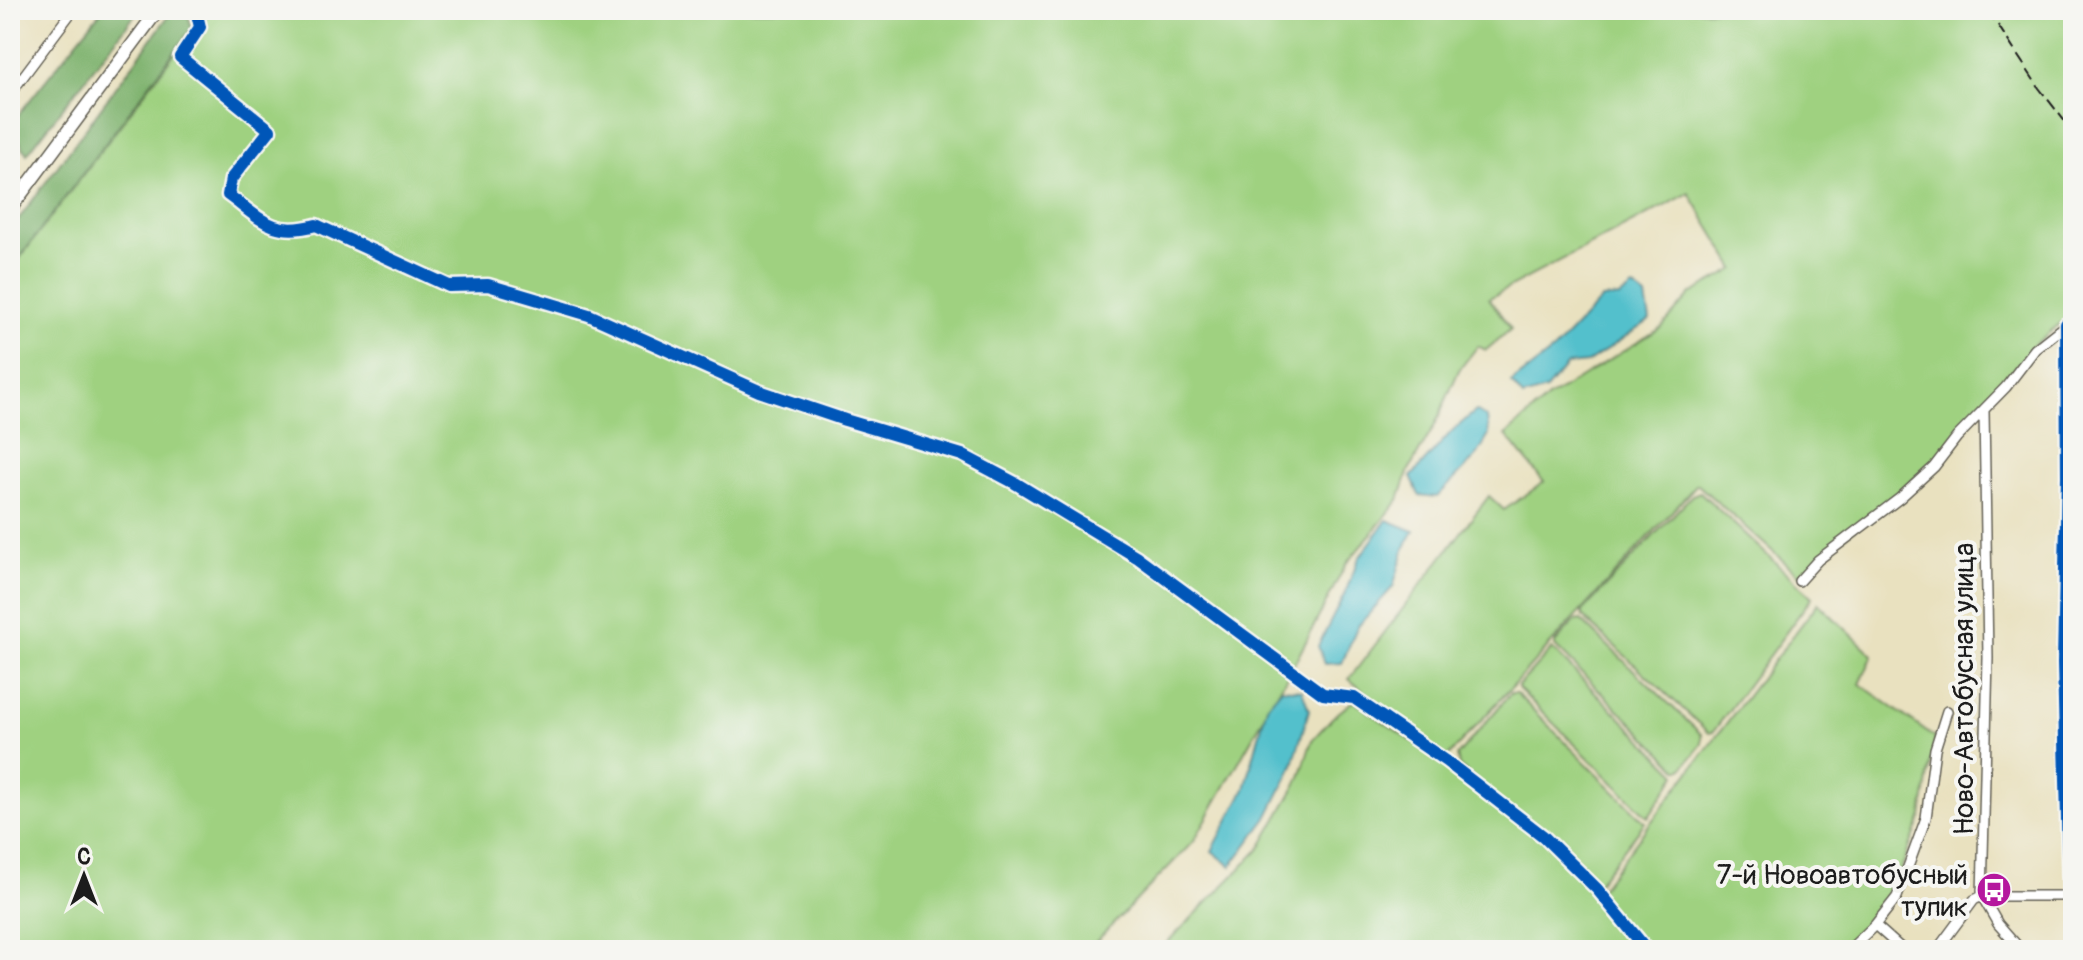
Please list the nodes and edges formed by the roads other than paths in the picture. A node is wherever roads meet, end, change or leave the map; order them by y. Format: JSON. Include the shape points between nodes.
{"nodes":[{"id":1,"x":73,"y":10,"type":"edge"},
{"id":2,"x":158,"y":10,"type":"edge"},
{"id":3,"x":196,"y":10,"type":"edge"},
{"id":4,"x":10,"y":94,"type":"edge"},
{"id":5,"x":10,"y":209,"type":"edge"},
{"id":6,"x":2069,"y":322,"type":"edge"},
{"id":7,"x":1984,"y":411,"type":"junction"},
{"id":8,"x":1799,"y":581,"type":"dead end"},
{"id":9,"x":1947,"y":711,"type":"dead end"},
{"id":10,"x":1982,"y":896,"type":"junction"},
{"id":11,"x":2071,"y":896,"type":"edge"},
{"id":12,"x":1875,"y":925,"type":"junction"},
{"id":13,"x":1647,"y":950,"type":"edge"},
{"id":14,"x":1849,"y":950,"type":"edge"},
{"id":15,"x":1903,"y":950,"type":"edge"},
{"id":16,"x":1937,"y":950,"type":"edge"},
{"id":17,"x":2021,"y":950,"type":"edge"}],
"edges":[{"from":1,"to":4,"type":"street"},
{"from":2,"to":5,"type":"main road"},
{"from":3,"to":13,"type":"street","via":[[200,27],[180,57],[270,130],[231,179],[228,195],[272,227],[296,231],[316,225],[449,286],[488,285],[589,315],[759,391],[976,462],[1137,557],[1323,694],[1354,698],[1445,760],[1543,836],[1597,889]]},
{"from":6,"to":7,"type":"street","via":[[2035,349]]},
{"from":6,"to":11,"type":"street","via":[[2063,663]]},
{"from":7,"to":8,"type":"street","via":[[1934,467]]},
{"from":7,"to":10,"type":"street","name":"Ново-Автобусная улица","via":[[1988,658]]},
{"from":9,"to":12,"type":"street","via":[[1935,749],[1926,818],[1897,897]]},
{"from":10,"to":11,"type":"street"},
{"from":10,"to":16,"type":"street"},
{"from":10,"to":17,"type":"street"},
{"from":12,"to":14,"type":"street"},
{"from":12,"to":15,"type":"street"}]}
